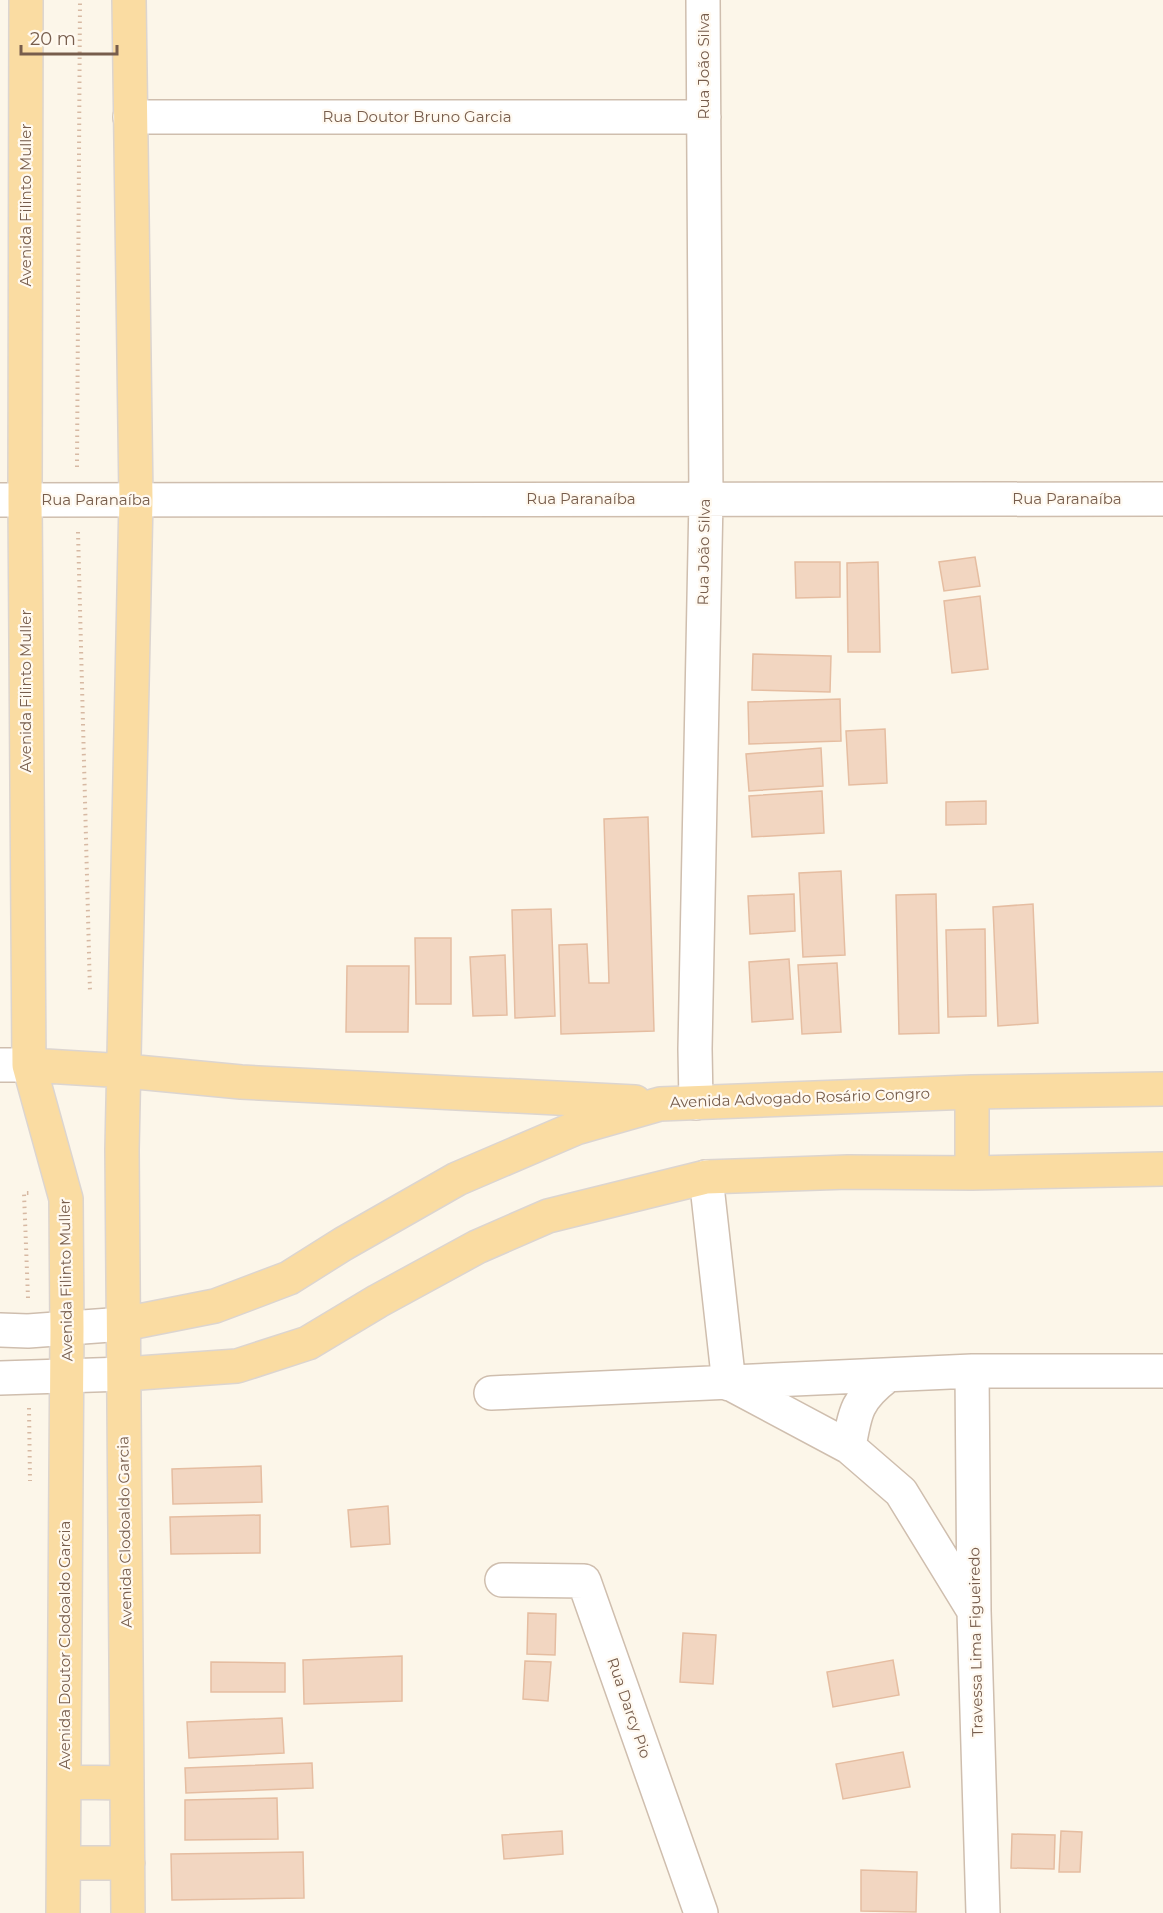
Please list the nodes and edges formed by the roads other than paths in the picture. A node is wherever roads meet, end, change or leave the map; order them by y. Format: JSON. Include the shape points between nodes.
{"nodes":[{"id":1,"x":26,"y":0,"type":"edge"},
{"id":2,"x":129,"y":0,"type":"edge"},
{"id":3,"x":703,"y":0,"type":"edge"},
{"id":4,"x":130,"y":117,"type":"junction"},
{"id":5,"x":704,"y":117,"type":"junction"},
{"id":6,"x":706,"y":499,"type":"junction"},
{"id":7,"x":1163,"y":499,"type":"edge"},
{"id":8,"x":13,"y":500,"type":"edge"},
{"id":9,"x":136,"y":500,"type":"junction"},
{"id":10,"x":14,"y":1065,"type":"edge"},
{"id":11,"x":126,"y":1071,"type":"junction"},
{"id":12,"x":1163,"y":1089,"type":"edge"},
{"id":13,"x":972,"y":1092,"type":"junction"},
{"id":14,"x":696,"y":1103,"type":"junction"},
{"id":15,"x":660,"y":1104,"type":"junction"},
{"id":16,"x":1163,"y":1169,"type":"edge"},
{"id":17,"x":972,"y":1173,"type":"junction"},
{"id":18,"x":706,"y":1177,"type":"junction"},
{"id":19,"x":124,"y":1324,"type":"junction"},
{"id":20,"x":67,"y":1329,"type":"junction"},
{"id":21,"x":0,"y":1330,"type":"edge"},
{"id":22,"x":972,"y":1371,"type":"junction"},
{"id":23,"x":1163,"y":1371,"type":"edge"},
{"id":24,"x":125,"y":1374,"type":"junction"},
{"id":25,"x":887,"y":1376,"type":"junction"},
{"id":26,"x":67,"y":1377,"type":"junction"},
{"id":27,"x":0,"y":1378,"type":"edge"},
{"id":28,"x":729,"y":1384,"type":"junction"},
{"id":29,"x":491,"y":1393,"type":"dead end"},
{"id":30,"x":849,"y":1447,"type":"junction"},
{"id":31,"x":502,"y":1580,"type":"dead end"},
{"id":32,"x":974,"y":1611,"type":"junction"},
{"id":33,"x":64,"y":1782,"type":"junction"},
{"id":34,"x":127,"y":1783,"type":"junction"},
{"id":35,"x":64,"y":1863,"type":"junction"},
{"id":36,"x":128,"y":1863,"type":"junction"},
{"id":37,"x":63,"y":1913,"type":"edge"},
{"id":38,"x":128,"y":1913,"type":"edge"},
{"id":39,"x":701,"y":1913,"type":"edge"},
{"id":40,"x":983,"y":1913,"type":"edge"}],
"edges":[{"from":1,"to":8,"type":"main road","name":"Avenida Filinto Muller"},
{"from":2,"to":4,"type":"main road"},
{"from":3,"to":5,"type":"street","name":"Rua João Silva"},
{"from":4,"to":5,"type":"street","name":"Rua Doutor Bruno Garcia"},
{"from":4,"to":9,"type":"main road"},
{"from":5,"to":6,"type":"street","name":"Rua João Silva"},
{"from":6,"to":7,"type":"street","name":"Rua Paranaíba"},
{"from":6,"to":9,"type":"street","name":"Rua Paranaíba"},
{"from":6,"to":14,"type":"street","name":"Rua João Silva"},
{"from":8,"to":9,"type":"street","name":"Rua Paranaíba"},
{"from":8,"to":10,"type":"main road","name":"Avenida Filinto Muller"},
{"from":9,"to":11,"type":"main road"},
{"from":10,"to":11,"type":"main road"},
{"from":10,"to":20,"type":"main road","name":"Avenida Filinto Muller","via":[[66,1199]]},
{"from":11,"to":15,"type":"main road","via":[[241,1082]]},
{"from":11,"to":19,"type":"main road","name":"Avenida Clodoaldo Garcia","via":[[122,1150]]},
{"from":12,"to":13,"type":"main road","name":"Avenida Advogado Rosário Congro"},
{"from":13,"to":14,"type":"main road","name":"Avenida Advogado Rosário Congro"},
{"from":13,"to":17,"type":"main road"},
{"from":14,"to":15,"type":"main road","name":"Avenida Advogado Rosário Congro"},
{"from":15,"to":19,"type":"main road","name":"Avenida Advogado Rosário Congro","via":[[576,1128],[457,1179],[290,1278],[215,1305]]},
{"from":16,"to":17,"type":"main road"},
{"from":17,"to":18,"type":"main road"},
{"from":18,"to":24,"type":"main road","via":[[548,1216],[477,1247],[308,1343],[237,1366]]},
{"from":18,"to":28,"type":"street"},
{"from":19,"to":20,"type":"street"},
{"from":19,"to":24,"type":"main road","name":"Avenida Clodoaldo Garcia"},
{"from":20,"to":21,"type":"street"},
{"from":20,"to":26,"type":"main road","name":"Avenida Filinto Muller"},
{"from":22,"to":23,"type":"street"},
{"from":22,"to":25,"type":"street"},
{"from":22,"to":32,"type":"street","name":"Travessa Lima Figueiredo"},
{"from":24,"to":26,"type":"street"},
{"from":24,"to":34,"type":"main road","name":"Avenida Clodoaldo Garcia"},
{"from":25,"to":28,"type":"street"},
{"from":25,"to":30,"type":"street","via":[[860,1402]]},
{"from":26,"to":27,"type":"street"},
{"from":26,"to":33,"type":"main road","name":"Avenida Doutor Clodoaldo Garcia"},
{"from":28,"to":29,"type":"street"},
{"from":28,"to":30,"type":"street"},
{"from":30,"to":32,"type":"street","via":[[901,1492]]},
{"from":31,"to":39,"type":"street","name":"Rua Darcy Pio","via":[[584,1581]]},
{"from":32,"to":40,"type":"street","name":"Travessa Lima Figueiredo"},
{"from":33,"to":34,"type":"main road"},
{"from":33,"to":35,"type":"main road","name":"Avenida Doutor Clodoaldo Garcia"},
{"from":34,"to":36,"type":"main road","name":"Avenida Clodoaldo Garcia"},
{"from":35,"to":36,"type":"main road"},
{"from":35,"to":37,"type":"main road","name":"Avenida Doutor Clodoaldo Garcia"},
{"from":36,"to":38,"type":"main road","name":"Avenida Clodoaldo Garcia"}]}
